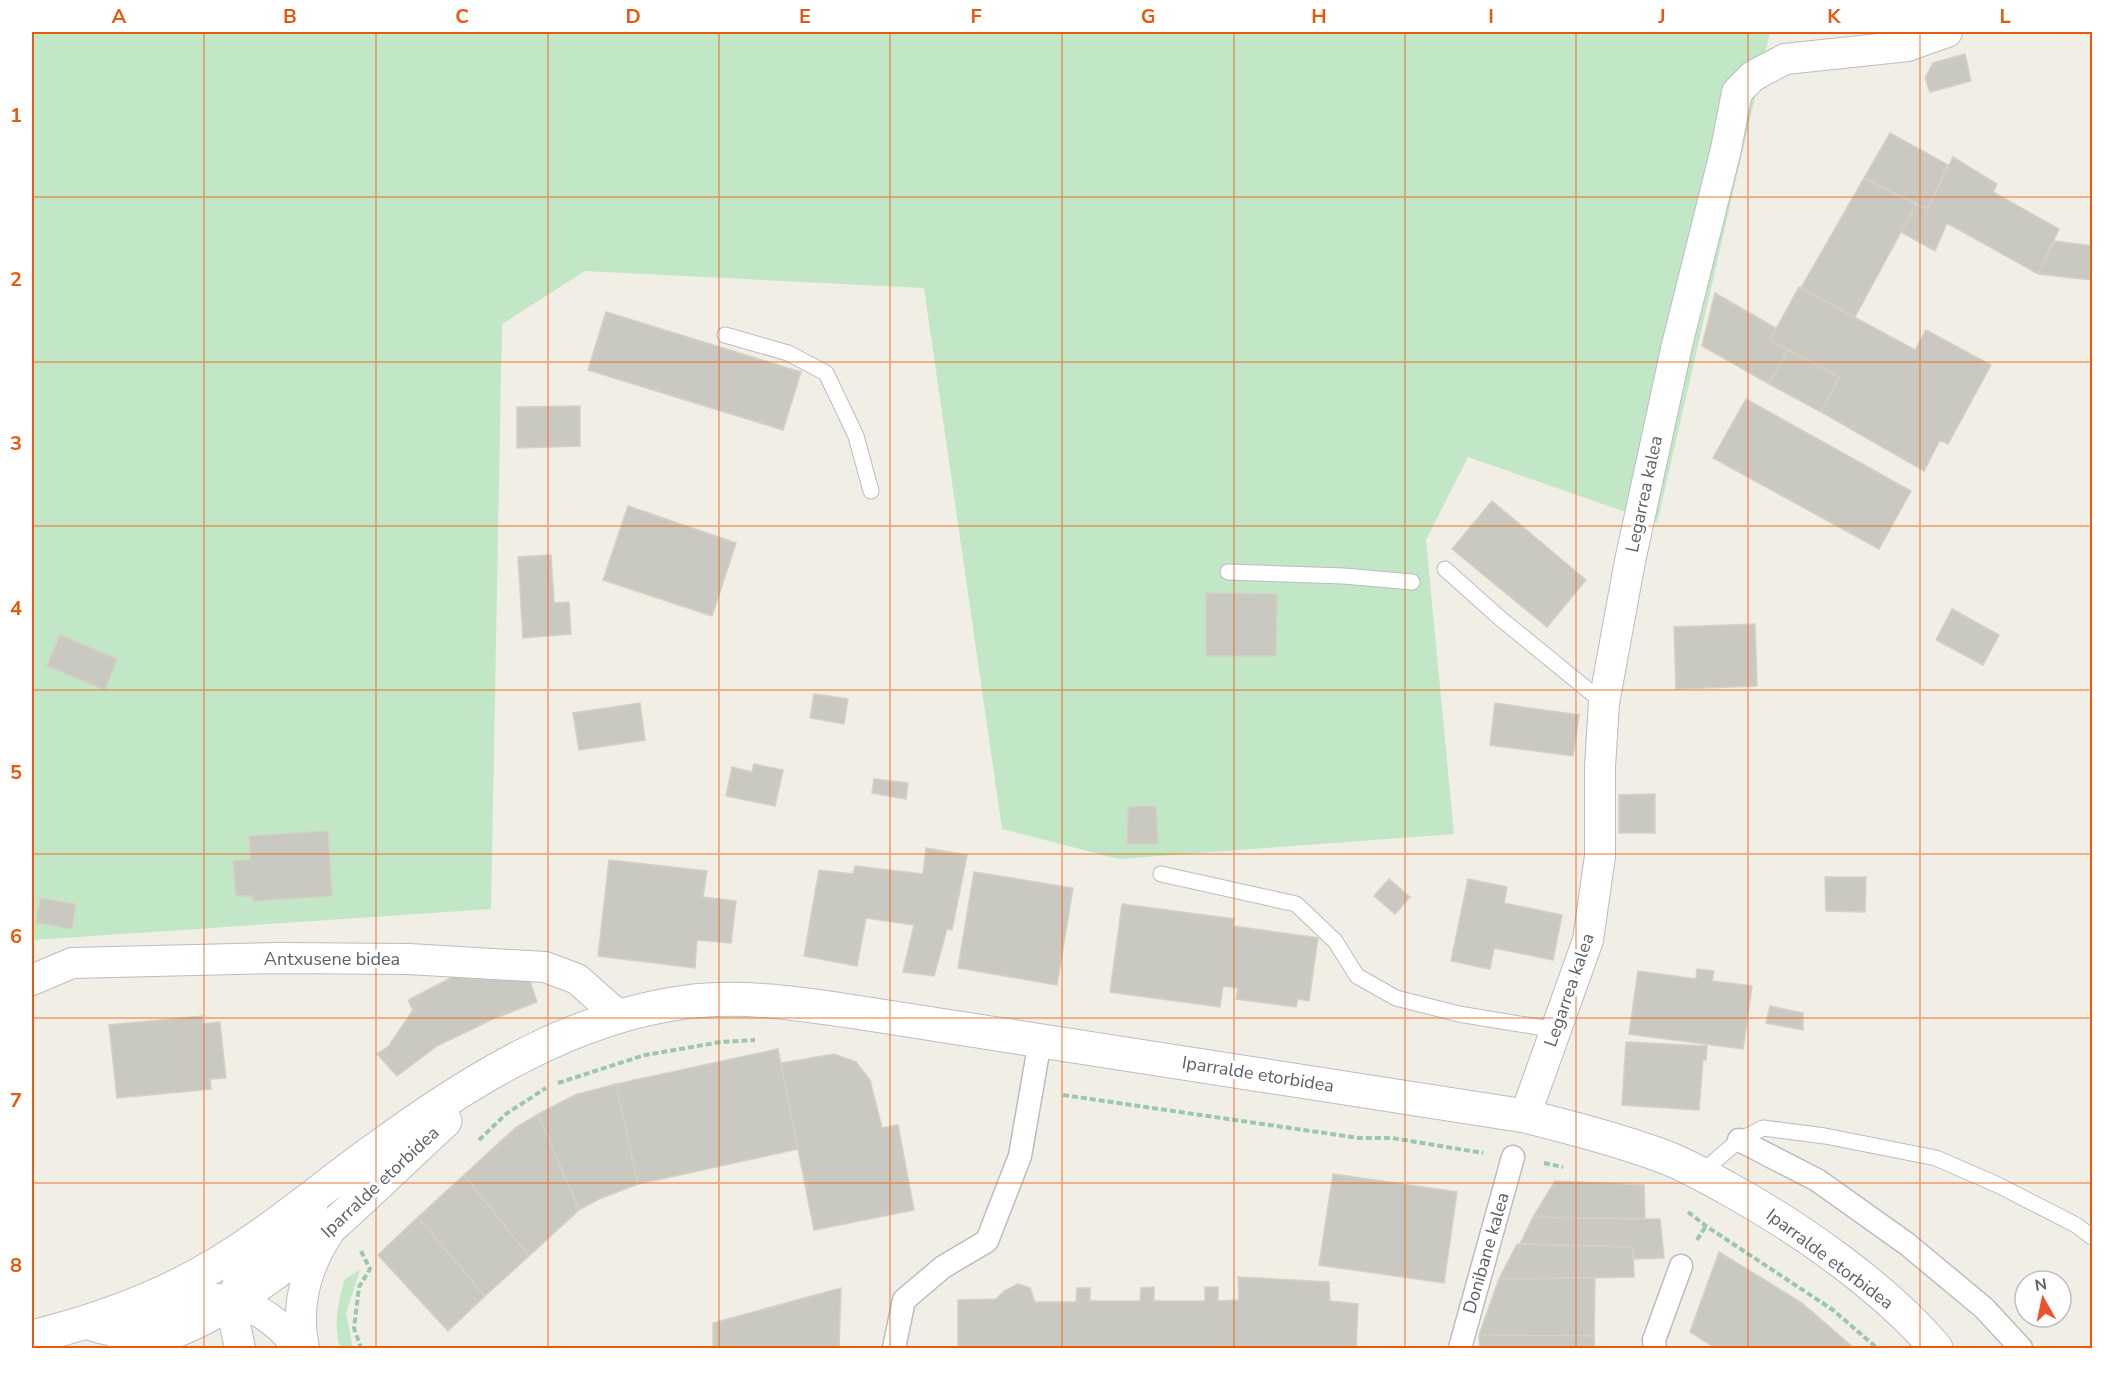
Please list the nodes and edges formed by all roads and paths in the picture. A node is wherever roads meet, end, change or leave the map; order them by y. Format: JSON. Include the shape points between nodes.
{"nodes":[{"id":1,"x":1947,"y":32,"type":"edge"},
{"id":2,"x":725,"y":334,"type":"dead end"},
{"id":3,"x":871,"y":491,"type":"dead end"},
{"id":4,"x":1445,"y":569,"type":"dead end"},
{"id":5,"x":1228,"y":572,"type":"dead end"},
{"id":6,"x":1412,"y":582,"type":"dead end"},
{"id":7,"x":1604,"y":704,"type":"junction"},
{"id":8,"x":1161,"y":874,"type":"dead end"},
{"id":9,"x":32,"y":980,"type":"edge"},
{"id":10,"x":620,"y":1017,"type":"junction"},
{"id":11,"x":1556,"y":1030,"type":"junction"},
{"id":12,"x":764,"y":1039,"type":"dead end"},
{"id":13,"x":1040,"y":1041,"type":"junction"},
{"id":14,"x":522,"y":1056,"type":"junction"},
{"id":15,"x":1035,"y":1080,"type":"junction"},
{"id":16,"x":1525,"y":1116,"type":"junction"},
{"id":17,"x":1739,"y":1140,"type":"junction"},
{"id":18,"x":472,"y":1146,"type":"dead end"},
{"id":19,"x":1452,"y":1148,"type":"dead end"},
{"id":20,"x":1513,"y":1157,"type":"joint"},
{"id":21,"x":1571,"y":1169,"type":"dead end"},
{"id":22,"x":1700,"y":1174,"type":"junction"},
{"id":23,"x":315,"y":1195,"type":"junction"},
{"id":24,"x":1681,"y":1206,"type":"dead end"},
{"id":25,"x":332,"y":1228,"type":"junction"},
{"id":26,"x":2092,"y":1237,"type":"edge"},
{"id":27,"x":352,"y":1258,"type":"dead end"},
{"id":28,"x":1682,"y":1266,"type":"dead end"},
{"id":29,"x":234,"y":1301,"type":"junction"},
{"id":30,"x":84,"y":1323,"type":"junction"},
{"id":31,"x":32,"y":1337,"type":"edge"},
{"id":32,"x":124,"y":1348,"type":"edge"},
{"id":33,"x":240,"y":1348,"type":"edge"},
{"id":34,"x":298,"y":1348,"type":"edge"},
{"id":35,"x":304,"y":1348,"type":"edge"},
{"id":36,"x":361,"y":1348,"type":"edge"},
{"id":37,"x":894,"y":1348,"type":"edge"},
{"id":38,"x":1460,"y":1348,"type":"edge"},
{"id":39,"x":1655,"y":1348,"type":"edge"},
{"id":40,"x":1877,"y":1348,"type":"edge"},
{"id":41,"x":1936,"y":1348,"type":"edge"},
{"id":42,"x":2021,"y":1348,"type":"edge"}],
"edges":[{"from":1,"to":7,"type":"street","name":"Legarrea kalea","via":[[1908,46],[1785,58],[1753,75],[1737,92],[1630,561]]},
{"from":2,"to":3,"type":"lane","via":[[788,353],[826,373],[856,436]]},
{"from":4,"to":7,"type":"lane"},
{"from":5,"to":6,"type":"lane"},
{"from":7,"to":11,"type":"street","name":"Legarrea kalea","via":[[1600,856],[1588,940]]},
{"from":8,"to":11,"type":"lane","via":[[1296,904],[1335,941],[1357,976],[1396,998],[1459,1014]]},
{"from":9,"to":10,"type":"street","name":"Antxusene bidea","via":[[72,963],[408,959],[545,968],[577,979]]},
{"from":10,"to":13,"type":"main road","name":"Iparralde etorbidea","via":[[686,1002],[766,1000]]},
{"from":10,"to":14,"type":"main road","name":"Iparralde etorbidea","via":[[558,1038]]},
{"from":11,"to":16,"type":"street","name":"Legarrea kalea"},
{"from":12,"to":18,"type":"path","via":[[645,1055],[552,1084],[506,1114]]},
{"from":13,"to":15,"type":"street"},
{"from":13,"to":16,"type":"main road","name":"Iparralde etorbidea"},
{"from":14,"to":23,"type":"main road","name":"Iparralde etorbidea","via":[[435,1108]]},
{"from":14,"to":25,"type":"main road","name":"Iparralde etorbidea","via":[[444,1122]]},
{"from":15,"to":19,"type":"path","via":[[1060,1094]]},
{"from":15,"to":37,"type":"street","via":[[1020,1156],[987,1241],[943,1267],[904,1300]]},
{"from":16,"to":22,"type":"main road","name":"Iparralde etorbidea","via":[[1597,1134]]},
{"from":17,"to":22,"type":"lane"},
{"from":17,"to":26,"type":"lane","via":[[1763,1128],[1936,1158],[1998,1185]]},
{"from":17,"to":42,"type":"street","via":[[1817,1180],[1907,1245],[1984,1308]]},
{"from":20,"to":21,"type":"path"},
{"from":20,"to":38,"type":"street","name":"Donibane kalea"},
{"from":22,"to":41,"type":"main road","name":"Iparralde etorbidea","via":[[1768,1211],[1828,1252]]},
{"from":23,"to":29,"type":"street","via":[[306,1226],[249,1267],[238,1282]]},
{"from":23,"to":30,"type":"main road","name":"Iparralde etorbidea","via":[[218,1264],[163,1293]]},
{"from":24,"to":40,"type":"path","via":[[1833,1310]]},
{"from":25,"to":29,"type":"main road","name":"Iparralde etorbidea","via":[[292,1262]]},
{"from":25,"to":35,"type":"street","via":[[314,1258],[303,1291],[300,1314]]},
{"from":27,"to":36,"type":"path","via":[[360,1250],[370,1269],[359,1287],[354,1328]]},
{"from":28,"to":39,"type":"street","via":[[1654,1340]]},
{"from":29,"to":30,"type":"street","via":[[211,1299],[189,1304],[116,1331]]},
{"from":29,"to":32,"type":"main road","name":"Iparralde etorbidea","via":[[162,1336]]},
{"from":29,"to":33,"type":"street"},
{"from":29,"to":34,"type":"street","via":[[274,1321]]},
{"from":30,"to":31,"type":"main road","name":"Iparralde etorbidea"}]}
